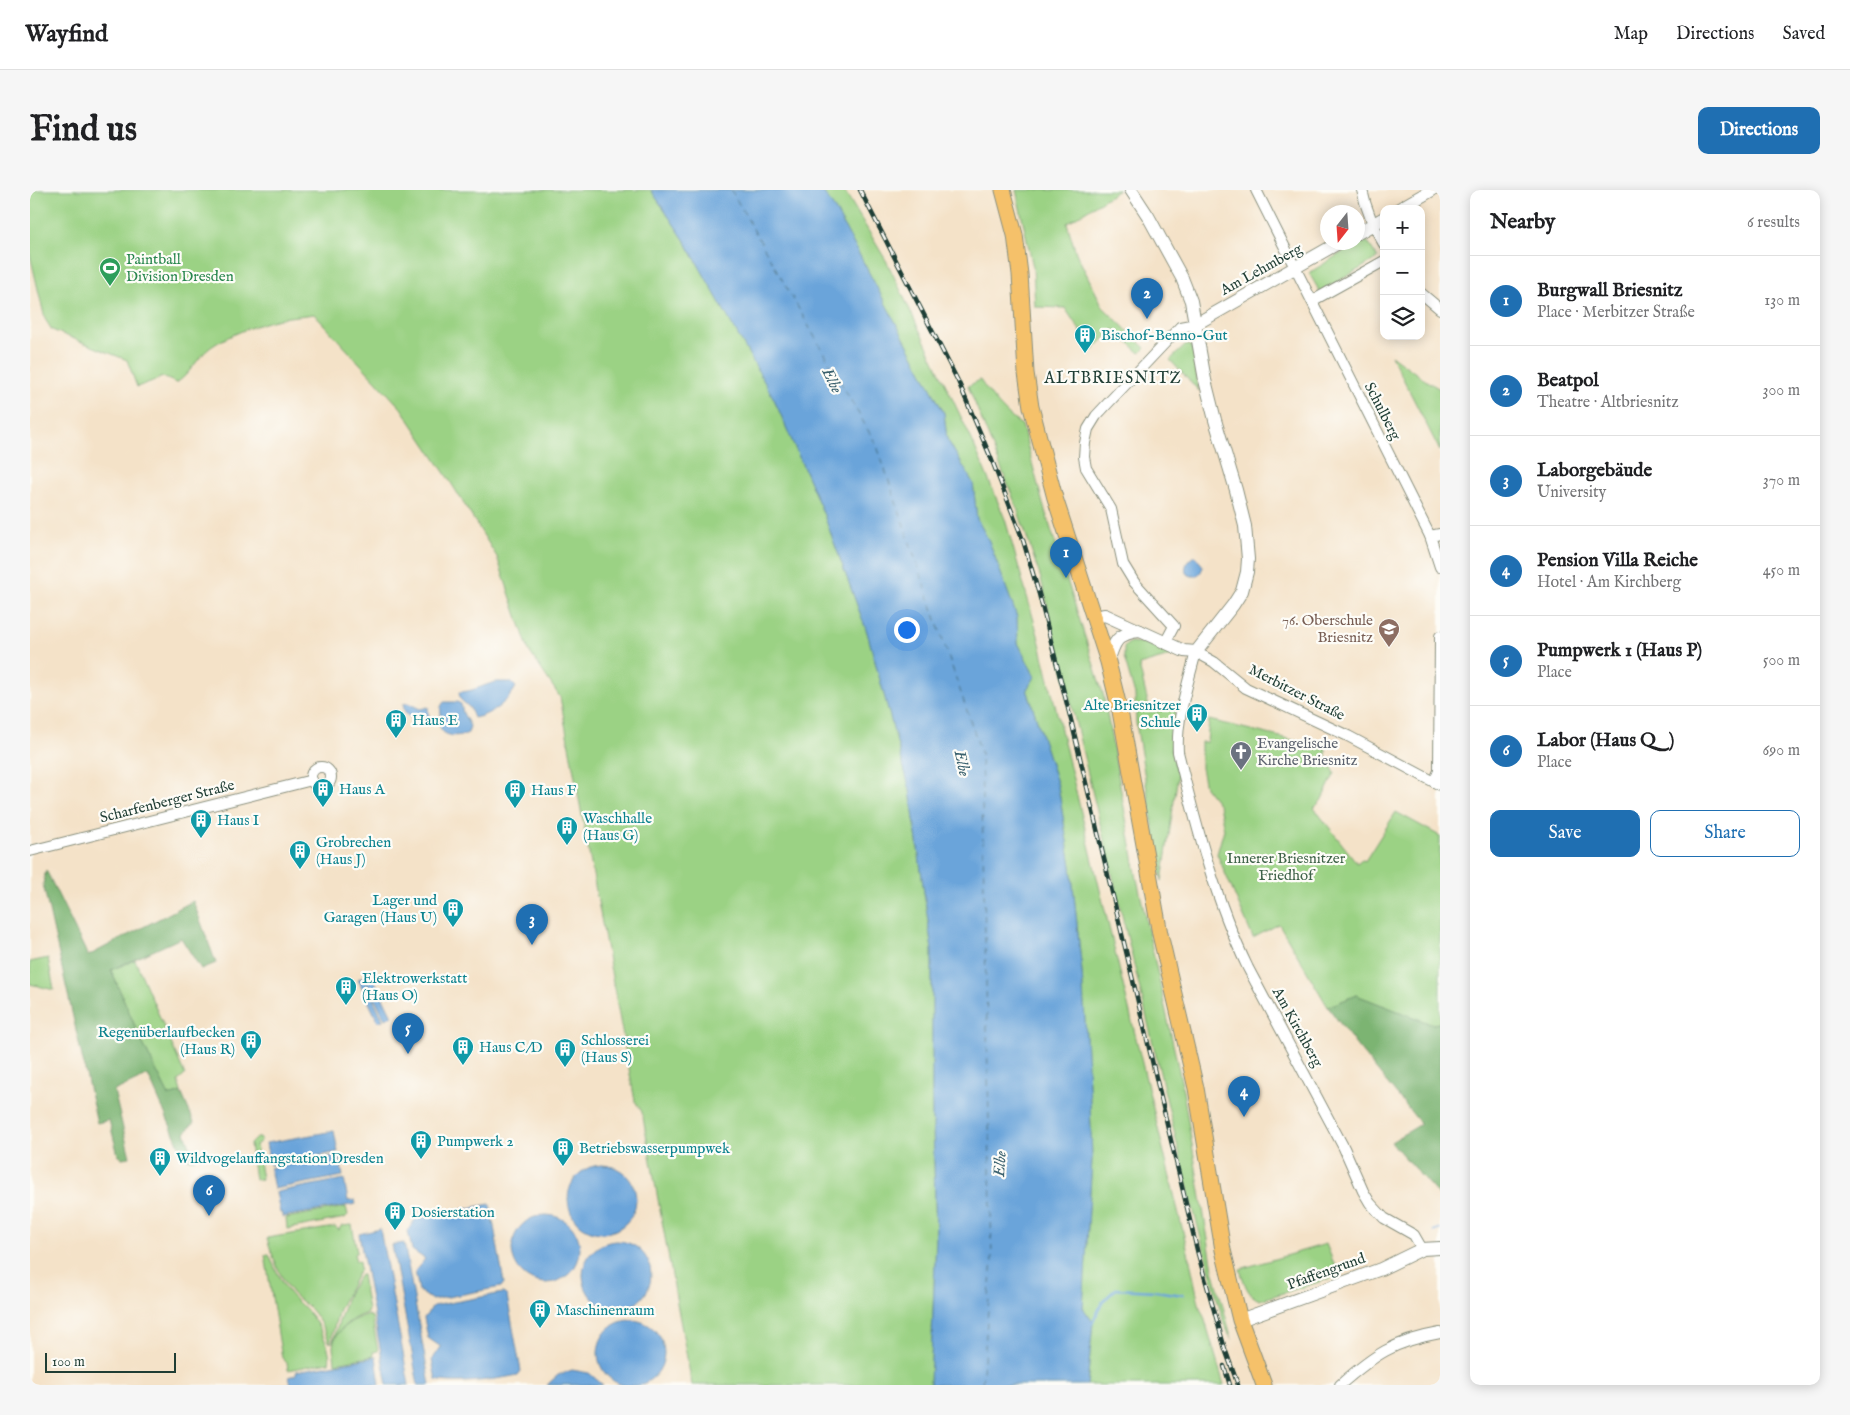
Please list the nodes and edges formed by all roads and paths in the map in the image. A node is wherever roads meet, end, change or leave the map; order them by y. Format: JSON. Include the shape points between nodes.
{"nodes":[{"id":1,"x":1003,"y":190,"type":"edge"},
{"id":2,"x":1131,"y":190,"type":"edge"},
{"id":3,"x":1256,"y":190,"type":"edge"},
{"id":4,"x":1362,"y":190,"type":"edge"},
{"id":5,"x":1432,"y":190,"type":"edge"},
{"id":6,"x":1406,"y":205,"type":"edge"},
{"id":7,"x":1380,"y":220,"type":"edge"},
{"id":8,"x":1372,"y":225,"type":"junction"},
{"id":9,"x":1365,"y":229,"type":"edge"},
{"id":10,"x":1380,"y":238,"type":"edge"},
{"id":11,"x":1327,"y":250,"type":"edge"},
{"id":12,"x":1380,"y":263,"type":"edge"},
{"id":13,"x":1295,"y":269,"type":"junction"},
{"id":14,"x":1423,"y":295,"type":"edge"},
{"id":15,"x":1312,"y":301,"type":"junction"},
{"id":16,"x":1440,"y":309,"type":"edge"},
{"id":17,"x":1196,"y":324,"type":"junction"},
{"id":18,"x":1435,"y":535,"type":"edge"},
{"id":19,"x":1440,"y":567,"type":"edge"},
{"id":20,"x":1094,"y":617,"type":"junction"},
{"id":21,"x":1140,"y":631,"type":"junction"},
{"id":22,"x":1440,"y":636,"type":"edge"},
{"id":23,"x":1165,"y":643,"type":"junction"},
{"id":24,"x":1196,"y":652,"type":"junction"},
{"id":25,"x":1108,"y":662,"type":"junction"},
{"id":26,"x":312,"y":780,"type":"dead end"},
{"id":27,"x":1437,"y":784,"type":"edge"},
{"id":28,"x":30,"y":851,"type":"edge"},
{"id":29,"x":1440,"y":1248,"type":"edge"},
{"id":30,"x":1422,"y":1250,"type":"junction"},
{"id":31,"x":1240,"y":1320,"type":"junction"},
{"id":32,"x":1440,"y":1333,"type":"edge"},
{"id":33,"x":1264,"y":1385,"type":"edge"},
{"id":34,"x":1340,"y":1385,"type":"edge"}],
"edges":[{"from":1,"to":20,"type":"main road","via":[[1015,235],[1031,407],[1055,498]]},
{"from":2,"to":17,"type":"street","via":[[1182,278]]},
{"from":3,"to":13,"type":"street","name":"Schulberg"},
{"from":4,"to":8,"type":"street"},
{"from":5,"to":6,"type":"street"},
{"from":7,"to":8,"type":"street"},
{"from":8,"to":9,"type":"street"},
{"from":8,"to":10,"type":"street"},
{"from":11,"to":13,"type":"street","name":"Am Lehmberg"},
{"from":12,"to":15,"type":"street"},
{"from":13,"to":15,"type":"street","name":"Schulberg"},
{"from":13,"to":17,"type":"street","name":"Am Lehmberg"},
{"from":14,"to":16,"type":"street"},
{"from":15,"to":18,"type":"street","name":"Schulberg"},
{"from":17,"to":23,"type":"street","via":[[1180,327],[1096,416],[1088,429],[1085,443],[1086,468],[1111,509],[1122,564],[1174,626]]},
{"from":17,"to":24,"type":"street","via":[[1214,420],[1242,510],[1248,559],[1245,581],[1238,598]]},
{"from":18,"to":19,"type":"street","name":"Schulberg"},
{"from":20,"to":21,"type":"street","name":"Merbitzer Straße","via":[[1105,615]]},
{"from":20,"to":25,"type":"main road"},
{"from":21,"to":23,"type":"street","name":"Merbitzer Straße"},
{"from":21,"to":25,"type":"street","via":[[1127,632],[1120,637]]},
{"from":22,"to":27,"type":"street"},
{"from":23,"to":24,"type":"street","name":"Merbitzer Straße"},
{"from":24,"to":27,"type":"street","name":"Merbitzer Straße","via":[[1246,688],[1348,736]]},
{"from":24,"to":30,"type":"street","name":"Am Kirchberg","via":[[1177,740],[1178,752],[1196,823],[1238,948],[1344,1148],[1366,1197],[1380,1215],[1414,1235]]},
{"from":25,"to":31,"type":"main road","via":[[1124,728],[1160,934],[1196,1088],[1224,1258]]},
{"from":26,"to":28,"type":"street","name":"Scharfenberger Straße"},
{"from":29,"to":30,"type":"street"},
{"from":30,"to":31,"type":"street","name":"Pfaffengrund"},
{"from":31,"to":33,"type":"main road"},
{"from":32,"to":34,"type":"street","via":[[1420,1336],[1389,1348]]}]}
